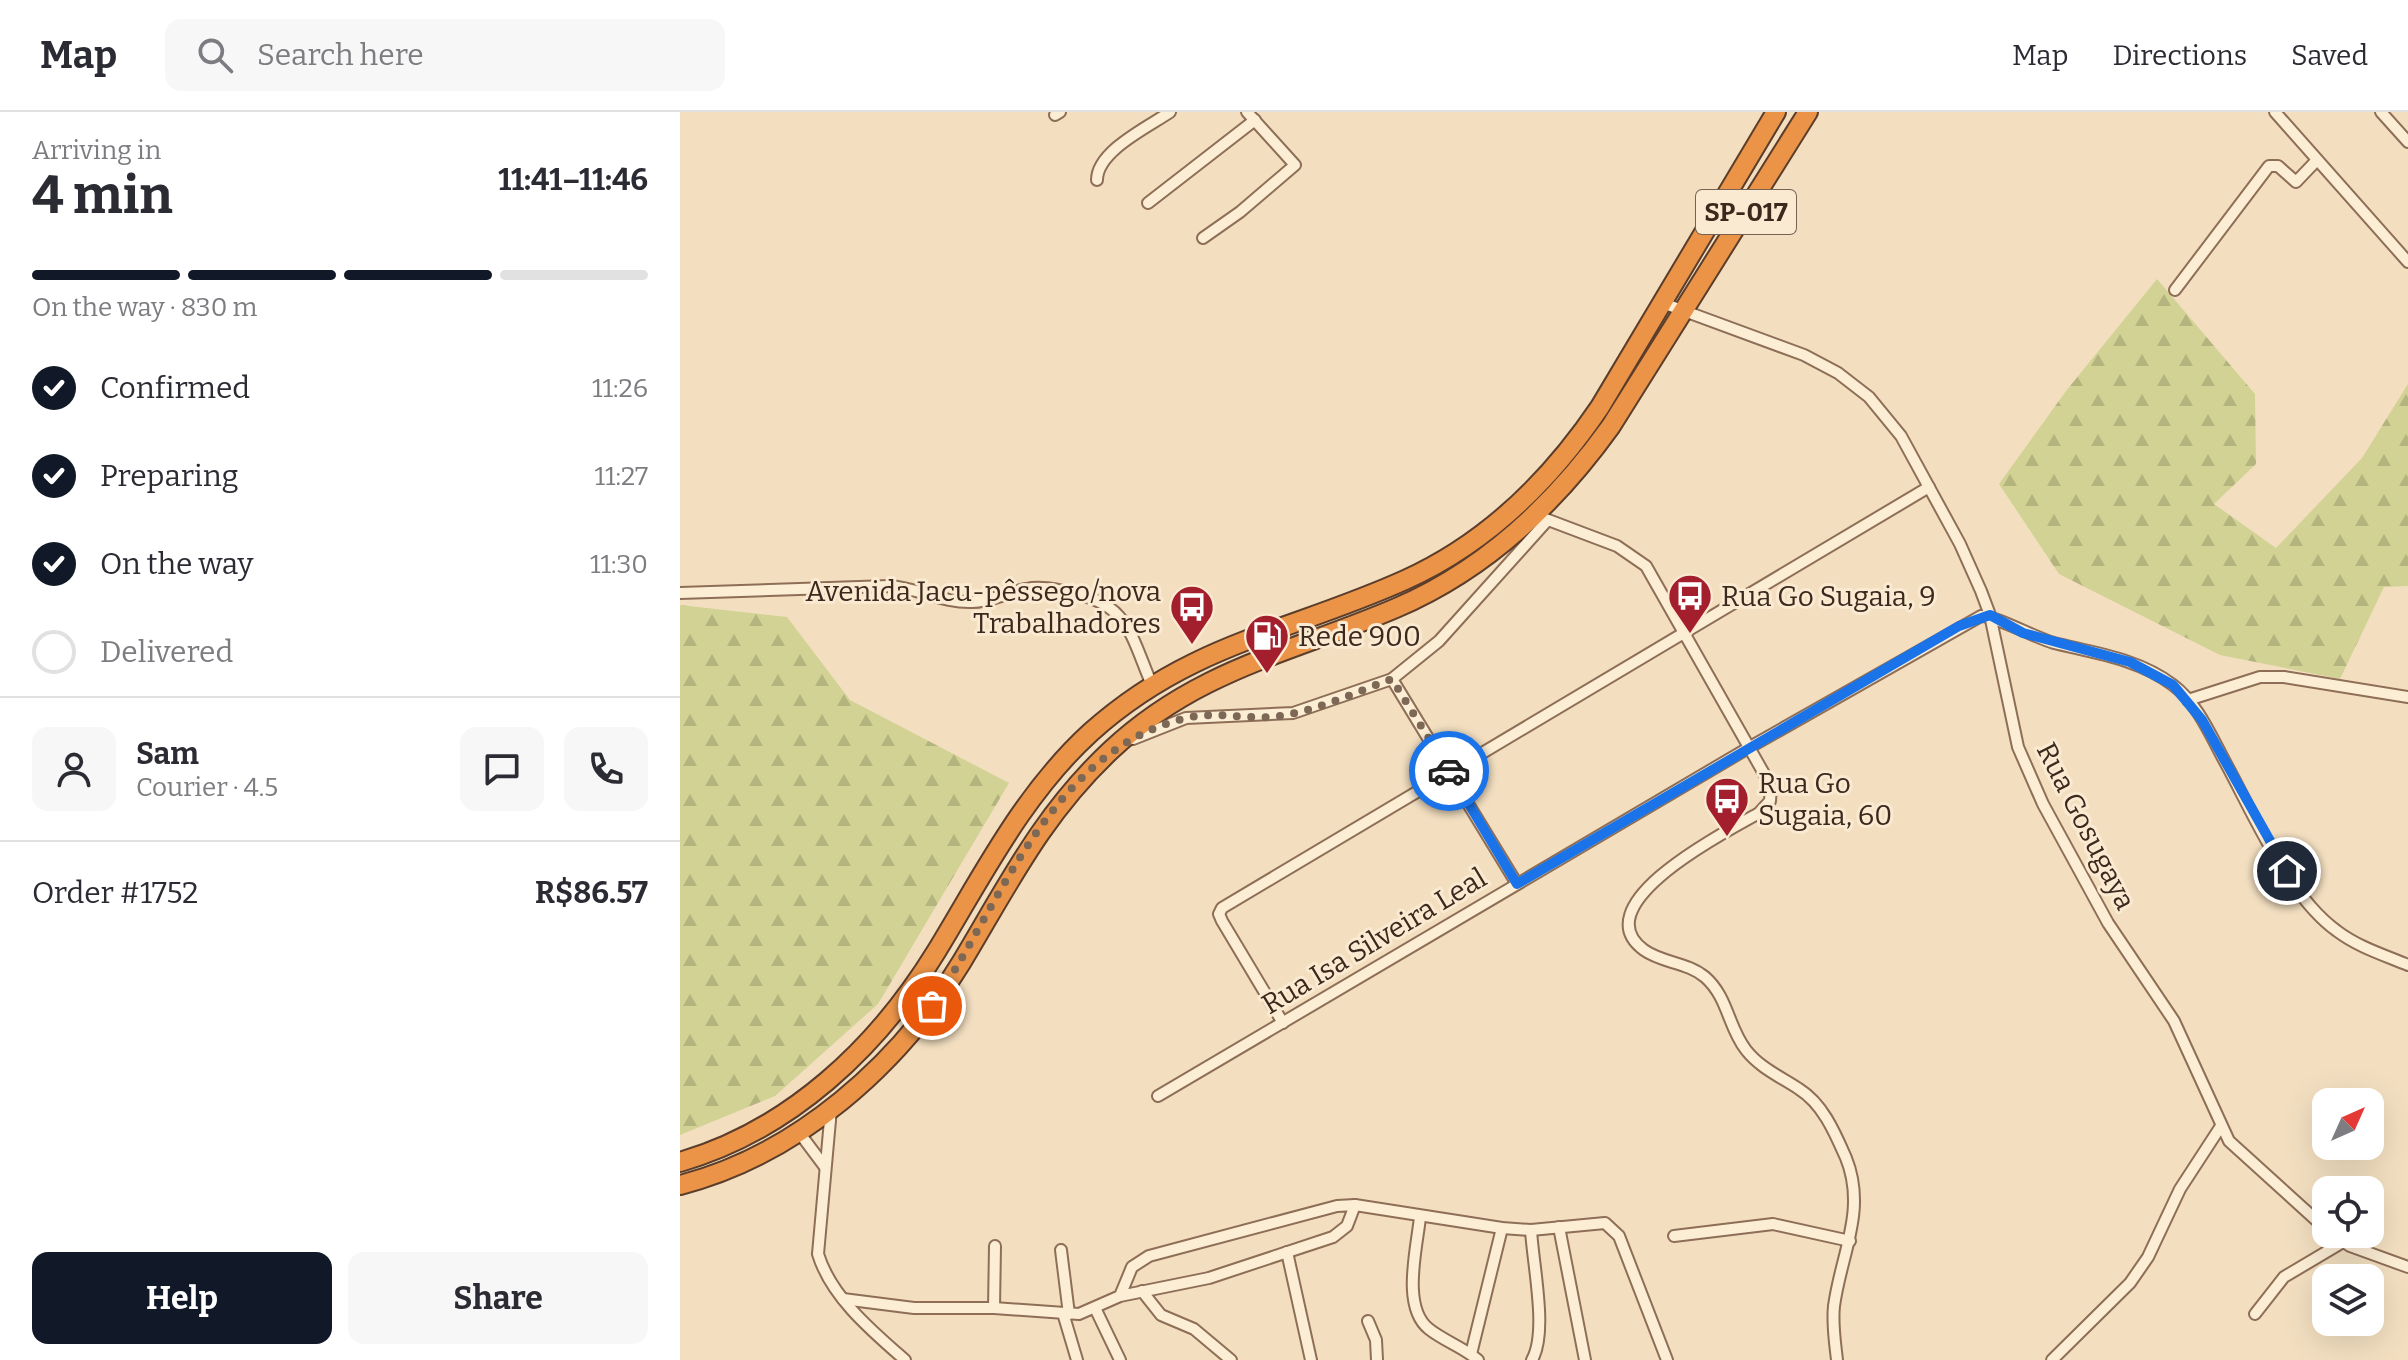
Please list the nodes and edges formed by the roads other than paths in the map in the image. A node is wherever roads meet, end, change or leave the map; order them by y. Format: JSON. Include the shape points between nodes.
{"nodes":[{"id":1,"x":1170,"y":112,"type":"edge"},
{"id":2,"x":1776,"y":112,"type":"edge"},
{"id":3,"x":1808,"y":112,"type":"edge"},
{"id":4,"x":2275,"y":112,"type":"edge"},
{"id":5,"x":2381,"y":112,"type":"edge"},
{"id":6,"x":1251,"y":116,"type":"edge"},
{"id":7,"x":2408,"y":142,"type":"edge"},
{"id":8,"x":2317,"y":160,"type":"junction"},
{"id":9,"x":1097,"y":180,"type":"dead end"},
{"id":10,"x":1729,"y":189,"type":"junction"},
{"id":11,"x":1148,"y":203,"type":"dead end"},
{"id":12,"x":1203,"y":238,"type":"dead end"},
{"id":13,"x":2408,"y":262,"type":"edge"},
{"id":14,"x":2175,"y":290,"type":"dead end"},
{"id":15,"x":1660,"y":302,"type":"junction"},
{"id":16,"x":1683,"y":312,"type":"junction"},
{"id":17,"x":1648,"y":324,"type":"junction"},
{"id":18,"x":1625,"y":404,"type":"junction"},
{"id":19,"x":1929,"y":487,"type":"junction"},
{"id":20,"x":1541,"y":518,"type":"junction"},
{"id":21,"x":680,"y":593,"type":"edge"},
{"id":22,"x":1990,"y":615,"type":"junction"},
{"id":23,"x":1683,"y":631,"type":"junction"},
{"id":24,"x":1392,"y":679,"type":"junction"},
{"id":25,"x":1152,"y":685,"type":"junction"},
{"id":26,"x":2408,"y":697,"type":"edge"},
{"id":27,"x":2188,"y":700,"type":"junction"},
{"id":28,"x":1750,"y":747,"type":"junction"},
{"id":29,"x":1109,"y":751,"type":"junction"},
{"id":30,"x":1449,"y":771,"type":"junction"},
{"id":31,"x":1517,"y":884,"type":"junction"},
{"id":32,"x":2408,"y":965,"type":"edge"},
{"id":33,"x":1283,"y":1023,"type":"junction"},
{"id":34,"x":1158,"y":1096,"type":"dead end"},
{"id":35,"x":831,"y":1109,"type":"junction"},
{"id":36,"x":2221,"y":1126,"type":"junction"},
{"id":37,"x":798,"y":1131,"type":"junction"},
{"id":38,"x":680,"y":1162,"type":"edge"},
{"id":39,"x":825,"y":1167,"type":"junction"},
{"id":40,"x":680,"y":1185,"type":"edge"},
{"id":41,"x":1355,"y":1205,"type":"junction"},
{"id":42,"x":1420,"y":1217,"type":"junction"},
{"id":43,"x":2312,"y":1217,"type":"edge"},
{"id":44,"x":1559,"y":1227,"type":"junction"},
{"id":45,"x":1502,"y":1228,"type":"junction"},
{"id":46,"x":1531,"y":1230,"type":"junction"},
{"id":47,"x":1674,"y":1236,"type":"dead end"},
{"id":48,"x":1850,"y":1241,"type":"junction"},
{"id":49,"x":995,"y":1246,"type":"dead end"},
{"id":50,"x":2333,"y":1248,"type":"edge"},
{"id":51,"x":2359,"y":1248,"type":"edge"},
{"id":52,"x":1061,"y":1250,"type":"dead end"},
{"id":53,"x":1287,"y":1252,"type":"junction"},
{"id":54,"x":2408,"y":1267,"type":"edge"},
{"id":55,"x":1142,"y":1291,"type":"junction"},
{"id":56,"x":1120,"y":1296,"type":"junction"},
{"id":57,"x":843,"y":1299,"type":"junction"},
{"id":58,"x":994,"y":1308,"type":"junction"},
{"id":59,"x":1096,"y":1310,"type":"junction"},
{"id":60,"x":1066,"y":1313,"type":"junction"},
{"id":61,"x":2255,"y":1314,"type":"dead end"},
{"id":62,"x":1368,"y":1321,"type":"dead end"},
{"id":63,"x":1474,"y":1357,"type":"edge"},
{"id":64,"x":905,"y":1360,"type":"edge"},
{"id":65,"x":1077,"y":1360,"type":"edge"},
{"id":66,"x":1120,"y":1360,"type":"edge"},
{"id":67,"x":1231,"y":1360,"type":"edge"},
{"id":68,"x":1311,"y":1360,"type":"edge"},
{"id":69,"x":1377,"y":1360,"type":"edge"},
{"id":70,"x":1532,"y":1360,"type":"edge"},
{"id":71,"x":1585,"y":1360,"type":"edge"},
{"id":72,"x":1667,"y":1360,"type":"edge"},
{"id":73,"x":1837,"y":1360,"type":"edge"},
{"id":74,"x":2052,"y":1360,"type":"edge"}],
"edges":[{"from":1,"to":9,"type":"street","via":[[1112,154],[1099,168]]},
{"from":2,"to":10,"type":"highway","number":"SP-017"},
{"from":3,"to":16,"type":"highway","number":"SP-017"},
{"from":4,"to":8,"type":"street"},
{"from":5,"to":7,"type":"street"},
{"from":6,"to":11,"type":"street"},
{"from":6,"to":12,"type":"street","via":[[1294,160],[1293,170]]},
{"from":8,"to":13,"type":"street"},
{"from":8,"to":14,"type":"street","via":[[2293,183],[2278,166],[2269,166]]},
{"from":10,"to":15,"type":"highway","number":"SP-017"},
{"from":10,"to":16,"type":"highway","via":[[1729,209],[1683,288]]},
{"from":15,"to":16,"type":"street","name":"Rua Gosugaya"},
{"from":15,"to":17,"type":"highway","number":"SP-017"},
{"from":16,"to":18,"type":"highway","number":"SP-017"},
{"from":16,"to":19,"type":"street","name":"Rua Gosugaya","via":[[1804,355],[1838,373],[1884,414]]},
{"from":17,"to":18,"type":"highway","via":[[1661,316],[1667,323],[1631,381]]},
{"from":17,"to":25,"type":"highway","number":"SP-017","via":[[1577,442],[1519,506],[1482,537],[1405,580],[1225,646]]},
{"from":18,"to":20,"type":"highway","number":"SP-017"},
{"from":19,"to":22,"type":"street","name":"Rua Gosugaya"},
{"from":19,"to":23,"type":"street"},
{"from":20,"to":23,"type":"street","via":[[1636,557],[1657,582]]},
{"from":20,"to":24,"type":"street","via":[[1439,641]]},
{"from":20,"to":29,"type":"highway","number":"SP-017","via":[[1399,607],[1228,670],[1166,706]]},
{"from":21,"to":25,"type":"street","via":[[889,586],[976,602],[1027,589],[1063,590],[1111,606],[1129,631]]},
{"from":22,"to":27,"type":"street","via":[[2023,633],[2130,662],[2173,685]]},
{"from":22,"to":28,"type":"street","name":"Rua Isa Silveira Leal","via":[[1959,626]]},
{"from":22,"to":36,"type":"street","name":"Rua Gosugaya","via":[[2012,723],[2029,775],[2108,923],[2174,1021]]},
{"from":23,"to":28,"type":"street"},
{"from":23,"to":30,"type":"street"},
{"from":24,"to":29,"type":"street","via":[[1293,713],[1186,718]]},
{"from":24,"to":30,"type":"street"},
{"from":25,"to":38,"type":"highway","number":"SP-017","via":[[1091,732],[1036,791],[885,1026],[810,1095],[772,1121]]},
{"from":26,"to":27,"type":"street","via":[[2260,677]]},
{"from":27,"to":32,"type":"street","via":[[2316,913],[2358,944]]},
{"from":28,"to":31,"type":"street","name":"Rua Isa Silveira Leal"},
{"from":28,"to":48,"type":"street","via":[[1771,786],[1770,801],[1659,875],[1632,915],[1632,934],[1644,950],[1708,980],[1723,999],[1746,1050],[1801,1090],[1825,1115],[1855,1187]]},
{"from":29,"to":35,"type":"highway","number":"SP-017","via":[[1040,829],[961,964],[915,1028]]},
{"from":30,"to":31,"type":"street"},
{"from":30,"to":33,"type":"street","via":[[1219,914]]},
{"from":31,"to":33,"type":"street","name":"Rua Isa Silveira Leal"},
{"from":33,"to":34,"type":"street","name":"Rua Isa Silveira Leal"},
{"from":35,"to":37,"type":"highway","number":"SP-017"},
{"from":35,"to":39,"type":"street"},
{"from":36,"to":43,"type":"street","name":"Rua Gosugaya","via":[[2242,1155]]},
{"from":36,"to":74,"type":"street","via":[[2130,1283]]},
{"from":37,"to":39,"type":"street"},
{"from":37,"to":40,"type":"highway","number":"SP-017","via":[[751,1158]]},
{"from":39,"to":57,"type":"street","via":[[818,1254]]},
{"from":41,"to":42,"type":"street"},
{"from":41,"to":53,"type":"street","via":[[1342,1232]]},
{"from":41,"to":56,"type":"street","via":[[1149,1256],[1132,1267]]},
{"from":42,"to":45,"type":"street"},
{"from":42,"to":63,"type":"street","via":[[1414,1277],[1419,1315],[1427,1328]]},
{"from":44,"to":46,"type":"street"},
{"from":44,"to":71,"type":"street"},
{"from":44,"to":72,"type":"street","via":[[1596,1222],[1611,1226]]},
{"from":45,"to":46,"type":"street"},
{"from":45,"to":63,"type":"street"},
{"from":46,"to":70,"type":"street","via":[[1541,1324]]},
{"from":47,"to":48,"type":"street","via":[[1773,1224]]},
{"from":48,"to":73,"type":"street","via":[[1834,1305]]},
{"from":49,"to":58,"type":"street"},
{"from":50,"to":61,"type":"street","via":[[2284,1277]]},
{"from":51,"to":54,"type":"street"},
{"from":52,"to":60,"type":"street"},
{"from":53,"to":55,"type":"street","via":[[1209,1278]]},
{"from":53,"to":68,"type":"street"},
{"from":55,"to":56,"type":"street"},
{"from":55,"to":67,"type":"street","via":[[1161,1315],[1194,1329]]},
{"from":56,"to":59,"type":"street"},
{"from":57,"to":58,"type":"street","via":[[914,1308]]},
{"from":57,"to":64,"type":"street"},
{"from":58,"to":60,"type":"street"},
{"from":59,"to":60,"type":"street"},
{"from":59,"to":66,"type":"street"},
{"from":60,"to":65,"type":"street"},
{"from":62,"to":69,"type":"street"}]}
